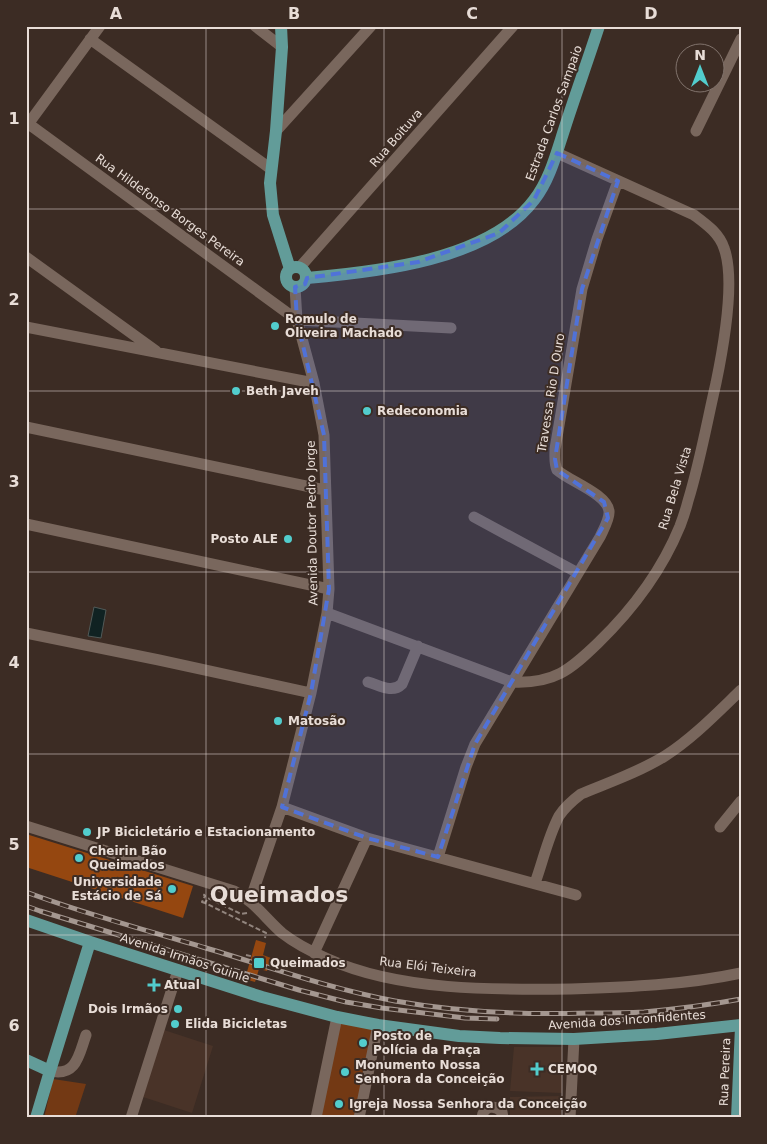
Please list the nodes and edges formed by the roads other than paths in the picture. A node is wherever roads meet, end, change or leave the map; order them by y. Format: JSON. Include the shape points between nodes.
{"nodes":[{"id":1,"x":100,"y":26,"type":"edge"},
{"id":2,"x":255,"y":26,"type":"edge"},
{"id":3,"x":281,"y":26,"type":"edge"},
{"id":4,"x":371,"y":26,"type":"edge"},
{"id":5,"x":513,"y":26,"type":"edge"},
{"id":6,"x":599,"y":26,"type":"edge"},
{"id":7,"x":90,"y":39,"type":"junction"},
{"id":8,"x":741,"y":39,"type":"edge"},
{"id":9,"x":282,"y":47,"type":"junction"},
{"id":10,"x":27,"y":124,"type":"edge"},
{"id":11,"x":276,"y":131,"type":"junction"},
{"id":12,"x":696,"y":131,"type":"dead end"},
{"id":13,"x":556,"y":153,"type":"junction"},
{"id":14,"x":271,"y":169,"type":"junction"},
{"id":15,"x":618,"y":181,"type":"junction"},
{"id":16,"x":26,"y":257,"type":"edge"},
{"id":17,"x":295,"y":268,"type":"junction"},
{"id":18,"x":307,"y":278,"type":"junction"},
{"id":19,"x":295,"y":287,"type":"junction"},
{"id":20,"x":297,"y":320,"type":"junction"},
{"id":21,"x":26,"y":326,"type":"edge"},
{"id":22,"x":451,"y":328,"type":"dead end"},
{"id":23,"x":160,"y":354,"type":"junction"},
{"id":24,"x":314,"y":383,"type":"junction"},
{"id":25,"x":26,"y":427,"type":"edge"},
{"id":26,"x":325,"y":490,"type":"junction"},
{"id":27,"x":474,"y":517,"type":"dead end"},
{"id":28,"x":26,"y":524,"type":"edge"},
{"id":29,"x":578,"y":573,"type":"junction"},
{"id":30,"x":328,"y":589,"type":"junction"},
{"id":31,"x":327,"y":613,"type":"junction"},
{"id":32,"x":26,"y":633,"type":"edge"},
{"id":33,"x":418,"y":646,"type":"junction"},
{"id":34,"x":368,"y":682,"type":"dead end"},
{"id":35,"x":512,"y":682,"type":"junction"},
{"id":36,"x":741,"y":690,"type":"edge"},
{"id":37,"x":311,"y":693,"type":"junction"},
{"id":38,"x":741,"y":801,"type":"edge"},
{"id":39,"x":282,"y":807,"type":"junction"},
{"id":40,"x":26,"y":826,"type":"edge"},
{"id":41,"x":720,"y":827,"type":"dead end"},
{"id":42,"x":367,"y":838,"type":"junction"},
{"id":43,"x":438,"y":857,"type":"junction"},
{"id":44,"x":535,"y":883,"type":"junction"},
{"id":45,"x":576,"y":895,"type":"dead end"},
{"id":46,"x":250,"y":901,"type":"junction"},
{"id":47,"x":26,"y":920,"type":"edge"},
{"id":48,"x":90,"y":942,"type":"junction"},
{"id":49,"x":314,"y":953,"type":"junction"},
{"id":50,"x":178,"y":970,"type":"junction"},
{"id":51,"x":741,"y":973,"type":"edge"},
{"id":52,"x":337,"y":1017,"type":"junction"},
{"id":53,"x":378,"y":1025,"type":"junction"},
{"id":54,"x":741,"y":1026,"type":"edge"},
{"id":55,"x":86,"y":1034,"type":"dead end"},
{"id":56,"x":574,"y":1039,"type":"junction"},
{"id":57,"x":26,"y":1060,"type":"edge"},
{"id":58,"x":50,"y":1071,"type":"junction"},
{"id":59,"x":36,"y":1118,"type":"edge"},
{"id":60,"x":131,"y":1118,"type":"edge"},
{"id":61,"x":316,"y":1118,"type":"edge"},
{"id":62,"x":359,"y":1118,"type":"edge"},
{"id":63,"x":482,"y":1118,"type":"edge"},
{"id":64,"x":503,"y":1118,"type":"edge"},
{"id":65,"x":570,"y":1118,"type":"edge"},
{"id":66,"x":737,"y":1118,"type":"edge"}],
"edges":[{"from":1,"to":7,"type":"street"},
{"from":2,"to":9,"type":"street"},
{"from":3,"to":9,"type":"main road","name":"Avenida Doutor Pedro Jorge"},
{"from":4,"to":11,"type":"street"},
{"from":5,"to":17,"type":"street","name":"Rua Boituva"},
{"from":6,"to":13,"type":"main road","name":"Estrada Carlos Sampaio"},
{"from":7,"to":10,"type":"street"},
{"from":7,"to":14,"type":"street"},
{"from":8,"to":12,"type":"street"},
{"from":9,"to":11,"type":"main road","name":"Avenida Doutor Pedro Jorge"},
{"from":10,"to":20,"type":"street","name":"Rua Hildefonso Borges Pereira"},
{"from":11,"to":14,"type":"main road","name":"Avenida Doutor Pedro Jorge"},
{"from":13,"to":15,"type":"street","name":"Rua Bela Vista"},
{"from":13,"to":18,"type":"main road","name":"Estrada Carlos Sampaio","via":[[534,200],[499,232],[471,246],[418,262],[368,272]]},
{"from":14,"to":17,"type":"main road","name":"Avenida Doutor Pedro Jorge","via":[[273,215]]},
{"from":15,"to":29,"type":"street","name":"Travessa Rio D Ouro","via":[[582,289],[556,449],[557,470],[597,496],[609,511],[600,537]]},
{"from":15,"to":35,"type":"street","name":"Rua Bela Vista","via":[[694,215],[712,229],[724,248],[729,280],[722,353],[699,466],[672,544],[637,601],[577,663],[552,678]]},
{"from":16,"to":23,"type":"street"},
{"from":17,"to":18,"type":"main road","name":"Avenida Doutor Pedro Jorge","via":[[305,272]]},
{"from":17,"to":19,"type":"main road","name":"Avenida Doutor Pedro Jorge","via":[[286,276],[286,280]]},
{"from":18,"to":19,"type":"main road","via":[[303,285]]},
{"from":19,"to":20,"type":"street","name":"Avenida Doutor Pedro Jorge"},
{"from":20,"to":22,"type":"street"},
{"from":20,"to":24,"type":"street","name":"Avenida Doutor Pedro Jorge"},
{"from":21,"to":23,"type":"street"},
{"from":23,"to":24,"type":"street"},
{"from":24,"to":26,"type":"street","name":"Avenida Doutor Pedro Jorge","via":[[324,435]]},
{"from":25,"to":26,"type":"street"},
{"from":26,"to":30,"type":"street","name":"Avenida Doutor Pedro Jorge"},
{"from":27,"to":29,"type":"street"},
{"from":28,"to":30,"type":"street"},
{"from":29,"to":35,"type":"street","name":"Travessa Rio D Ouro"},
{"from":30,"to":31,"type":"street","name":"Avenida Doutor Pedro Jorge"},
{"from":31,"to":33,"type":"street","name":"Rua Bela Vista"},
{"from":31,"to":37,"type":"street","name":"Avenida Doutor Pedro Jorge"},
{"from":32,"to":37,"type":"street"},
{"from":33,"to":34,"type":"street","via":[[397,689]]},
{"from":33,"to":35,"type":"street","name":"Rua Bela Vista"},
{"from":35,"to":43,"type":"street","name":"Travessa Rio D Ouro","via":[[470,755]]},
{"from":36,"to":44,"type":"street","via":[[665,756],[573,800],[559,816]]},
{"from":37,"to":39,"type":"street","name":"Avenida Doutor Pedro Jorge"},
{"from":38,"to":41,"type":"street"},
{"from":39,"to":42,"type":"street"},
{"from":39,"to":46,"type":"street","name":"Avenida Doutor Pedro Jorge"},
{"from":40,"to":46,"type":"street","name":"Rua Elói Teixeira","via":[[213,884]]},
{"from":42,"to":43,"type":"street"},
{"from":42,"to":49,"type":"street"},
{"from":43,"to":44,"type":"street"},
{"from":44,"to":45,"type":"street"},
{"from":46,"to":49,"type":"street","name":"Rua Elói Teixeira","via":[[281,932]]},
{"from":47,"to":48,"type":"main road","name":"Avenida Irmãos Guinle"},
{"from":48,"to":50,"type":"main road","name":"Avenida Irmãos Guinle"},
{"from":48,"to":58,"type":"main road"},
{"from":49,"to":51,"type":"street","name":"Rua Elói Teixeira","via":[[383,977],[477,988],[630,987]]},
{"from":50,"to":52,"type":"main road","name":"Avenida Irmãos Guinle"},
{"from":50,"to":60,"type":"street"},
{"from":52,"to":53,"type":"main road","name":"Avenida dos Inconfidentes"},
{"from":52,"to":61,"type":"street"},
{"from":53,"to":56,"type":"main road","name":"Avenida dos Inconfidentes","via":[[467,1036]]},
{"from":53,"to":62,"type":"street"},
{"from":54,"to":56,"type":"main road","name":"Avenida dos Inconfidentes"},
{"from":54,"to":66,"type":"main road","name":"Rua Pereira"},
{"from":55,"to":58,"type":"street","via":[[76,1063],[70,1070]]},
{"from":56,"to":65,"type":"street"},
{"from":57,"to":58,"type":"main road"},
{"from":58,"to":59,"type":"main road"},
{"from":63,"to":64,"type":"street","via":[[485,1109],[494,1107],[502,1112]]}]}
